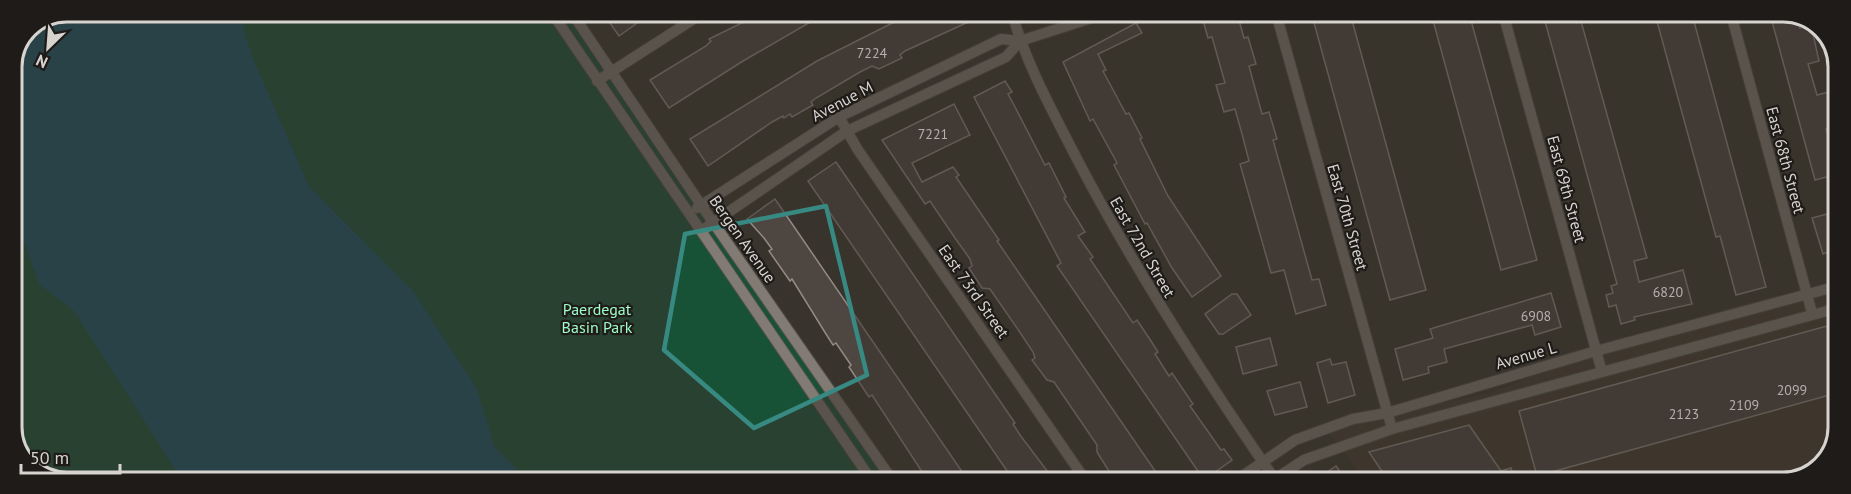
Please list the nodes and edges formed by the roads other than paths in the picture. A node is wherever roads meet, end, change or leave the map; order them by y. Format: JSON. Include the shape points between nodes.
{"nodes":[{"id":1,"x":559,"y":22,"type":"edge"},
{"id":2,"x":578,"y":22,"type":"edge"},
{"id":3,"x":689,"y":22,"type":"edge"},
{"id":4,"x":1015,"y":22,"type":"edge"},
{"id":5,"x":1079,"y":22,"type":"edge"},
{"id":6,"x":1278,"y":22,"type":"edge"},
{"id":7,"x":1505,"y":22,"type":"edge"},
{"id":8,"x":1733,"y":22,"type":"edge"},
{"id":9,"x":1020,"y":41,"type":"junction"},
{"id":10,"x":612,"y":71,"type":"junction"},
{"id":11,"x":597,"y":81,"type":"junction"},
{"id":12,"x":839,"y":117,"type":"junction"},
{"id":13,"x":846,"y":131,"type":"junction"},
{"id":14,"x":701,"y":205,"type":"junction"},
{"id":15,"x":689,"y":214,"type":"junction"},
{"id":16,"x":713,"y":222,"type":"junction"},
{"id":17,"x":701,"y":231,"type":"junction"},
{"id":18,"x":1828,"y":288,"type":"edge"},
{"id":19,"x":1807,"y":292,"type":"junction"},
{"id":20,"x":1828,"y":310,"type":"edge"},
{"id":21,"x":1812,"y":314,"type":"junction"},
{"id":22,"x":1596,"y":351,"type":"junction"},
{"id":23,"x":1602,"y":372,"type":"junction"},
{"id":24,"x":1387,"y":413,"type":"junction"},
{"id":25,"x":1392,"y":429,"type":"junction"},
{"id":26,"x":1263,"y":461,"type":"junction"},
{"id":27,"x":866,"y":472,"type":"edge"},
{"id":28,"x":887,"y":472,"type":"edge"},
{"id":29,"x":1080,"y":472,"type":"edge"},
{"id":30,"x":1248,"y":472,"type":"edge"},
{"id":31,"x":1269,"y":472,"type":"edge"},
{"id":32,"x":1287,"y":472,"type":"edge"}],
"edges":[{"from":1,"to":11,"type":"street","name":"Bergen Avenue"},
{"from":2,"to":10,"type":"street","name":"Bergen Avenue"},
{"from":3,"to":10,"type":"street"},
{"from":4,"to":9,"type":"street","name":"East 72nd Street"},
{"from":5,"to":9,"type":"street","name":"Avenue M"},
{"from":6,"to":24,"type":"street","name":"East 70th Street"},
{"from":7,"to":22,"type":"street","name":"East 69th Street"},
{"from":8,"to":19,"type":"street","name":"East 68th Street"},
{"from":9,"to":12,"type":"street","name":"Avenue M","via":[[1001,39]]},
{"from":9,"to":13,"type":"street","name":"Avenue M","via":[[1006,57]]},
{"from":9,"to":26,"type":"street","name":"East 72nd Street","via":[[1072,150],[1140,273]]},
{"from":10,"to":11,"type":"street"},
{"from":10,"to":14,"type":"street","name":"Bergen Avenue"},
{"from":11,"to":15,"type":"street","name":"Bergen Avenue"},
{"from":12,"to":13,"type":"street","name":"East 73rd Street"},
{"from":12,"to":14,"type":"street","name":"Avenue M"},
{"from":13,"to":16,"type":"street","name":"Avenue M"},
{"from":13,"to":29,"type":"street","name":"East 73rd Street"},
{"from":14,"to":15,"type":"street","name":"Avenue M"},
{"from":14,"to":16,"type":"street","name":"Bergen Avenue"},
{"from":15,"to":17,"type":"street","name":"Bergen Avenue"},
{"from":16,"to":17,"type":"street","name":"Avenue M"},
{"from":16,"to":28,"type":"street","name":"Bergen Avenue"},
{"from":17,"to":27,"type":"street","name":"Bergen Avenue"},
{"from":18,"to":19,"type":"street","name":"Avenue L"},
{"from":19,"to":21,"type":"street","name":"East 68th Street"},
{"from":19,"to":22,"type":"street","name":"Avenue L"},
{"from":20,"to":21,"type":"street"},
{"from":21,"to":23,"type":"street"},
{"from":22,"to":23,"type":"street","name":"East 69th Street"},
{"from":22,"to":24,"type":"street","name":"Avenue L"},
{"from":23,"to":25,"type":"street"},
{"from":24,"to":25,"type":"street","name":"East 70th Street"},
{"from":24,"to":26,"type":"street","name":"Avenue L","via":[[1353,419],[1295,440]]},
{"from":25,"to":32,"type":"street","via":[[1305,459]]},
{"from":26,"to":30,"type":"street","name":"Avenue L"},
{"from":26,"to":31,"type":"street","name":"East 72nd Street"}]}
